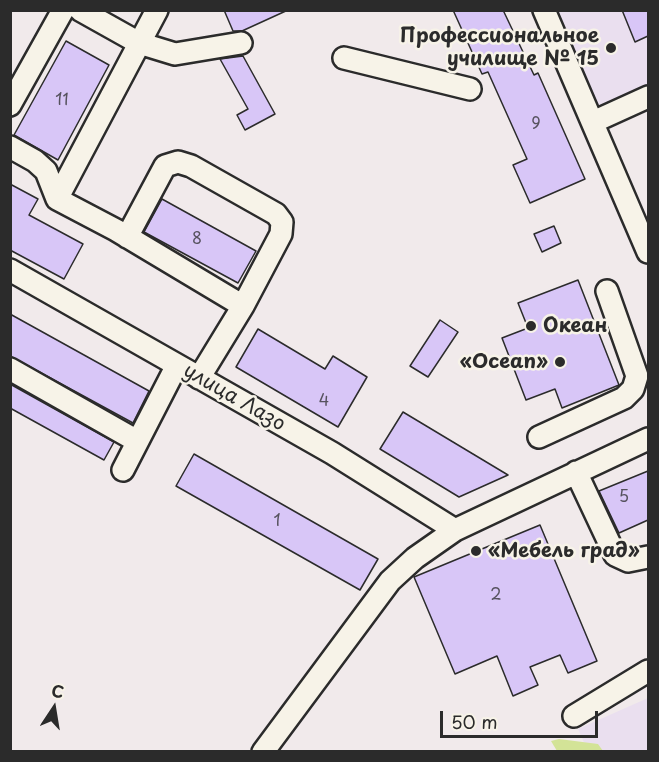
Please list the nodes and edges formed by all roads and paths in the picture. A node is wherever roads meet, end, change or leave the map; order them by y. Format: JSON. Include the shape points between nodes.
{"nodes":[{"id":1,"x":63,"y":10,"type":"edge"},
{"id":2,"x":80,"y":10,"type":"edge"},
{"id":3,"x":158,"y":10,"type":"edge"},
{"id":4,"x":544,"y":10,"type":"edge"},
{"id":5,"x":139,"y":43,"type":"junction"},
{"id":6,"x":241,"y":44,"type":"dead end"},
{"id":7,"x":344,"y":58,"type":"dead end"},
{"id":8,"x":470,"y":88,"type":"dead end"},
{"id":9,"x":648,"y":97,"type":"edge"},
{"id":10,"x":10,"y":105,"type":"edge"},
{"id":11,"x":593,"y":122,"type":"junction"},
{"id":12,"x":10,"y":147,"type":"edge"},
{"id":13,"x":57,"y":199,"type":"junction"},
{"id":14,"x":127,"y":237,"type":"junction"},
{"id":15,"x":648,"y":252,"type":"edge"},
{"id":16,"x":10,"y":270,"type":"edge"},
{"id":17,"x":607,"y":291,"type":"dead end"},
{"id":18,"x":243,"y":306,"type":"junction"},
{"id":19,"x":177,"y":365,"type":"junction"},
{"id":20,"x":10,"y":369,"type":"edge"},
{"id":21,"x":199,"y":378,"type":"junction"},
{"id":22,"x":539,"y":437,"type":"dead end"},
{"id":23,"x":648,"y":440,"type":"edge"},
{"id":24,"x":137,"y":441,"type":"junction"},
{"id":25,"x":123,"y":470,"type":"dead end"},
{"id":26,"x":576,"y":472,"type":"junction"},
{"id":27,"x":455,"y":530,"type":"junction"},
{"id":28,"x":648,"y":557,"type":"edge"},
{"id":29,"x":648,"y":671,"type":"edge"},
{"id":30,"x":574,"y":716,"type":"dead end"},
{"id":31,"x":263,"y":752,"type":"edge"}],
"edges":[{"from":1,"to":10,"type":"street"},
{"from":2,"to":5,"type":"street"},
{"from":3,"to":5,"type":"street"},
{"from":4,"to":11,"type":"street"},
{"from":5,"to":6,"type":"street","via":[[175,54]]},
{"from":5,"to":13,"type":"street"},
{"from":7,"to":8,"type":"street"},
{"from":9,"to":11,"type":"street"},
{"from":11,"to":15,"type":"street"},
{"from":12,"to":13,"type":"street","via":[[46,171]]},
{"from":13,"to":14,"type":"street"},
{"from":14,"to":18,"type":"street"},
{"from":14,"to":18,"type":"street","via":[[165,166],[178,162],[276,214],[282,222],[281,234]]},
{"from":16,"to":19,"type":"street","name":"улица Лазо"},
{"from":17,"to":22,"type":"street","via":[[637,376],[633,389],[624,398]]},
{"from":18,"to":21,"type":"street"},
{"from":19,"to":21,"type":"street","name":"улица Лазо"},
{"from":19,"to":24,"type":"street"},
{"from":20,"to":24,"type":"street"},
{"from":21,"to":27,"type":"street","name":"улица Лазо","via":[[332,453]]},
{"from":23,"to":26,"type":"street"},
{"from":24,"to":25,"type":"street"},
{"from":26,"to":27,"type":"street"},
{"from":26,"to":28,"type":"street","via":[[615,555],[628,561]]},
{"from":27,"to":31,"type":"street","via":[[390,581]]},
{"from":29,"to":30,"type":"street"}]}
